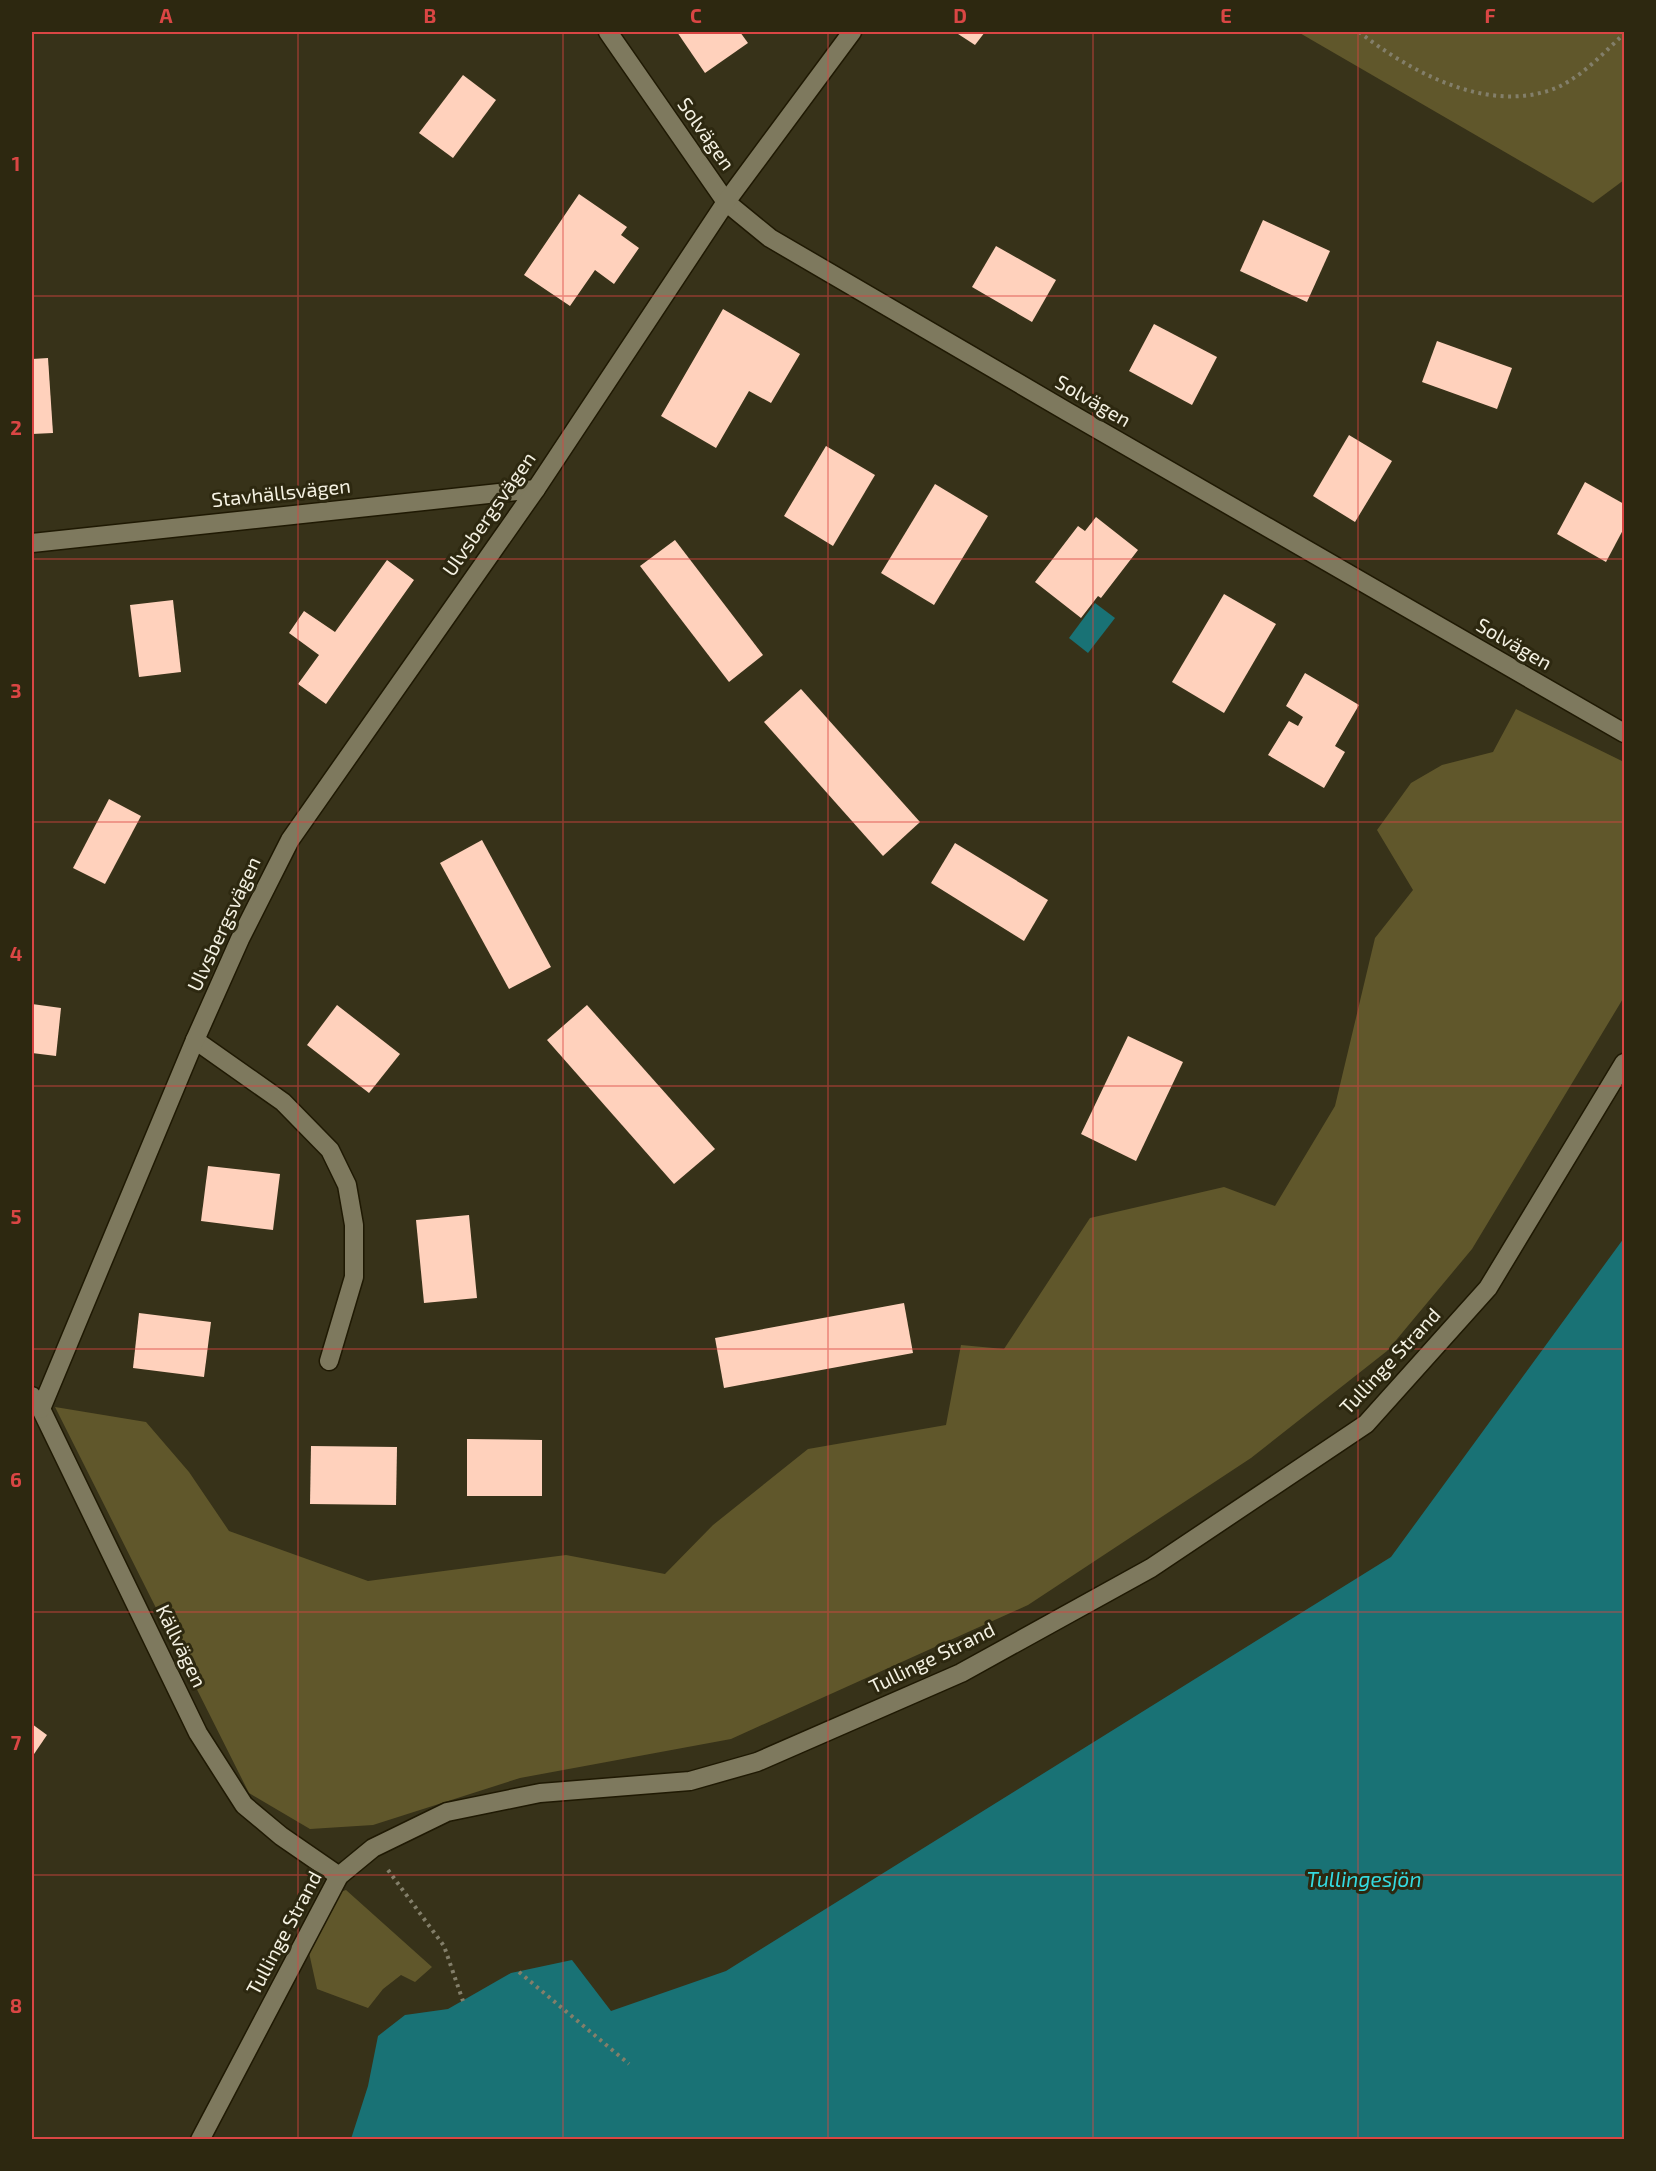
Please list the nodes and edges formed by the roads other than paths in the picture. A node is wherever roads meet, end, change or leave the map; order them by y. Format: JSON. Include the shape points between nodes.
{"nodes":[{"id":1,"x":608,"y":32,"type":"edge"},
{"id":2,"x":852,"y":32,"type":"edge"},
{"id":3,"x":726,"y":202,"type":"junction"},
{"id":4,"x":536,"y":489,"type":"junction"},
{"id":5,"x":32,"y":543,"type":"edge"},
{"id":6,"x":1624,"y":733,"type":"edge"},
{"id":7,"x":195,"y":1040,"type":"junction"},
{"id":8,"x":1624,"y":1063,"type":"edge"},
{"id":9,"x":329,"y":1361,"type":"dead end"},
{"id":10,"x":36,"y":1402,"type":"edge"},
{"id":11,"x":339,"y":1876,"type":"junction"},
{"id":12,"x":200,"y":2139,"type":"edge"}],
"edges":[{"from":1,"to":3,"type":"street","name":"Solvägen"},
{"from":2,"to":3,"type":"street","name":"Ulvsbergsvägen"},
{"from":3,"to":4,"type":"street","name":"Ulvsbergsvägen"},
{"from":3,"to":6,"type":"street","name":"Solvägen","via":[[790,250]]},
{"from":4,"to":5,"type":"street","name":"Stavhällsvägen"},
{"from":4,"to":7,"type":"street","name":"Ulvsbergsvägen","via":[[290,840]]},
{"from":7,"to":9,"type":"street","via":[[283,1102],[330,1150],[347,1185],[354,1225],[354,1277]]},
{"from":7,"to":10,"type":"street","name":"Ulvsbergsvägen"},
{"from":8,"to":11,"type":"street","name":"Tullinge Strand","via":[[1488,1288],[1366,1424],[1151,1568],[962,1673],[757,1762],[690,1781],[540,1793],[447,1812],[373,1848]]},
{"from":10,"to":11,"type":"street","name":"Källvägen","via":[[198,1733],[244,1805]]},
{"from":11,"to":12,"type":"street","name":"Tullinge Strand"}]}
